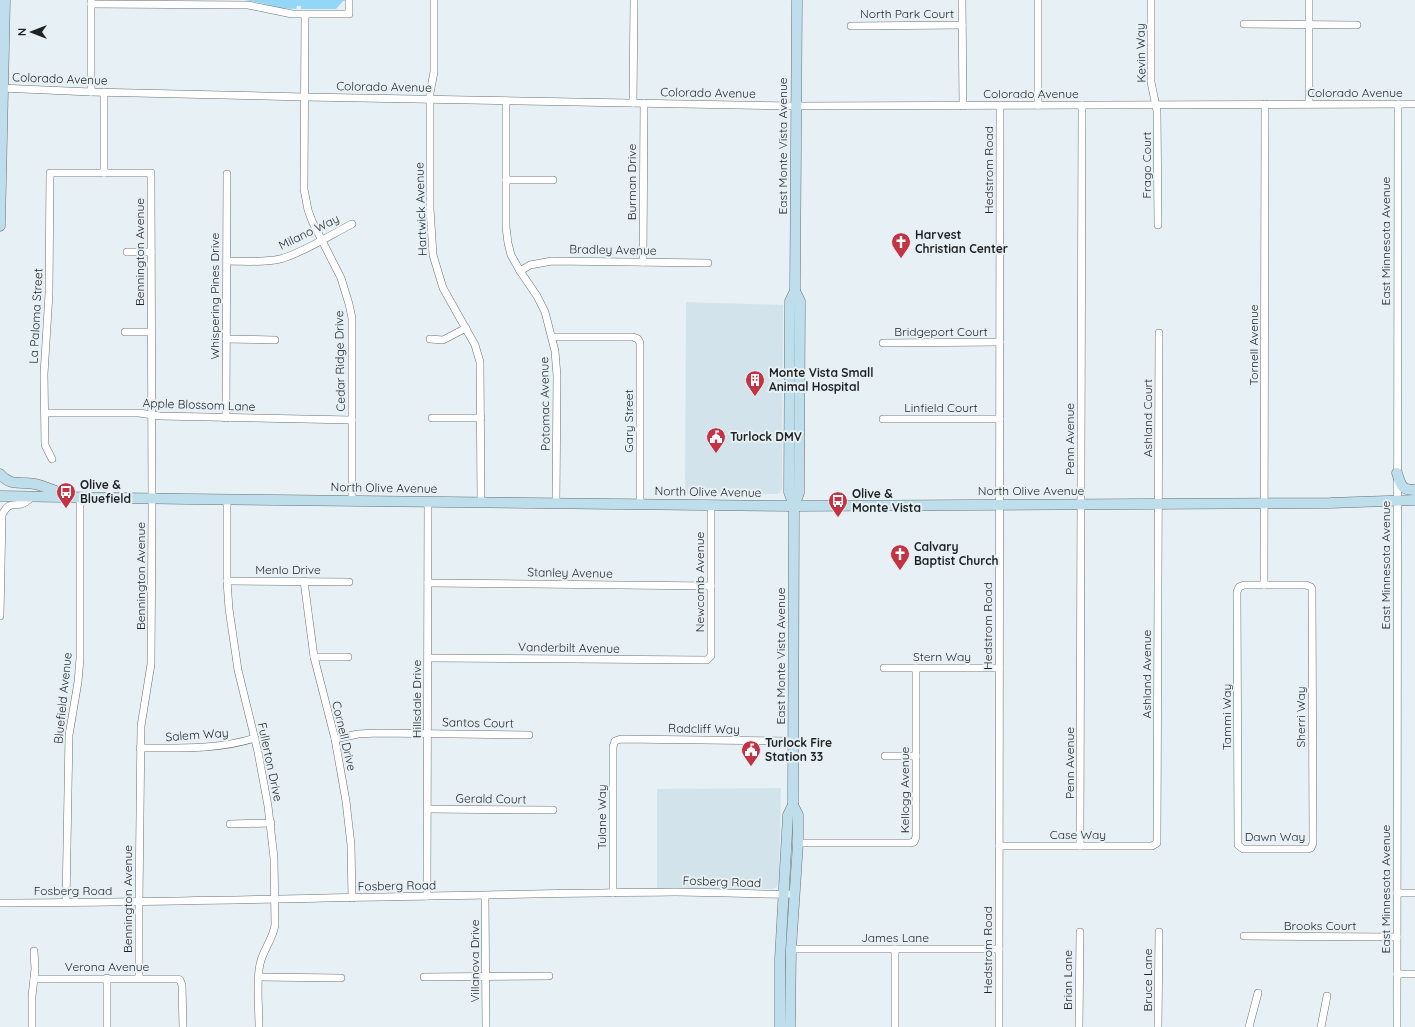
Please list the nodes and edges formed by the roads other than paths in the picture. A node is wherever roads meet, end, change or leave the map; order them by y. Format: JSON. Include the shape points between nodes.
{"nodes":[{"id":1,"x":5,"y":0,"type":"edge"},
{"id":2,"x":350,"y":0,"type":"edge"},
{"id":3,"x":434,"y":0,"type":"edge"},
{"id":4,"x":634,"y":0,"type":"edge"},
{"id":5,"x":796,"y":0,"type":"edge"},
{"id":6,"x":962,"y":0,"type":"edge"},
{"id":7,"x":1038,"y":0,"type":"edge"},
{"id":8,"x":1151,"y":0,"type":"edge"},
{"id":9,"x":1309,"y":0,"type":"edge"},
{"id":10,"x":91,"y":2,"type":"edge"},
{"id":11,"x":158,"y":2,"type":"edge"},
{"id":12,"x":231,"y":3,"type":"edge"},
{"id":13,"x":305,"y":15,"type":"junction"},
{"id":14,"x":1244,"y":24,"type":"dead end"},
{"id":15,"x":962,"y":25,"type":"junction"},
{"id":16,"x":1309,"y":25,"type":"junction"},
{"id":17,"x":1356,"y":25,"type":"dead end"},
{"id":18,"x":851,"y":26,"type":"dead end"},
{"id":19,"x":2,"y":88,"type":"edge"},
{"id":20,"x":91,"y":92,"type":"junction"},
{"id":21,"x":104,"y":92,"type":"junction"},
{"id":22,"x":305,"y":97,"type":"junction"},
{"id":23,"x":430,"y":99,"type":"junction"},
{"id":24,"x":506,"y":101,"type":"junction"},
{"id":25,"x":633,"y":103,"type":"junction"},
{"id":26,"x":644,"y":103,"type":"junction"},
{"id":27,"x":1265,"y":104,"type":"junction"},
{"id":28,"x":1310,"y":104,"type":"junction"},
{"id":29,"x":1398,"y":104,"type":"junction"},
{"id":30,"x":1415,"y":104,"type":"edge"},
{"id":31,"x":1038,"y":105,"type":"junction"},
{"id":32,"x":1082,"y":105,"type":"junction"},
{"id":33,"x":1156,"y":105,"type":"junction"},
{"id":34,"x":795,"y":106,"type":"junction"},
{"id":35,"x":963,"y":106,"type":"junction"},
{"id":36,"x":1000,"y":106,"type":"junction"},
{"id":37,"x":104,"y":173,"type":"junction"},
{"id":38,"x":227,"y":174,"type":"dead end"},
{"id":39,"x":506,"y":180,"type":"junction"},
{"id":40,"x":553,"y":180,"type":"dead end"},
{"id":41,"x":352,"y":224,"type":"dead end"},
{"id":42,"x":1158,"y":225,"type":"dead end"},
{"id":43,"x":0,"y":226,"type":"edge"},
{"id":44,"x":322,"y":240,"type":"junction"},
{"id":45,"x":127,"y":252,"type":"dead end"},
{"id":46,"x":151,"y":252,"type":"junction"},
{"id":47,"x":227,"y":261,"type":"junction"},
{"id":48,"x":643,"y":262,"type":"junction"},
{"id":49,"x":708,"y":263,"type":"dead end"},
{"id":50,"x":520,"y":271,"type":"junction"},
{"id":51,"x":795,"y":291,"type":"junction"},
{"id":52,"x":466,"y":328,"type":"junction"},
{"id":53,"x":125,"y":332,"type":"dead end"},
{"id":54,"x":151,"y":332,"type":"junction"},
{"id":55,"x":1159,"y":333,"type":"dead end"},
{"id":56,"x":790,"y":334,"type":"junction"},
{"id":57,"x":553,"y":337,"type":"junction"},
{"id":58,"x":226,"y":339,"type":"junction"},
{"id":59,"x":430,"y":339,"type":"dead end"},
{"id":60,"x":275,"y":340,"type":"dead end"},
{"id":61,"x":1000,"y":342,"type":"junction"},
{"id":62,"x":883,"y":343,"type":"dead end"},
{"id":63,"x":800,"y":373,"type":"junction"},
{"id":64,"x":45,"y":413,"type":"junction"},
{"id":65,"x":151,"y":415,"type":"junction"},
{"id":66,"x":226,"y":418,"type":"junction"},
{"id":67,"x":432,"y":418,"type":"dead end"},
{"id":68,"x":481,"y":418,"type":"junction"},
{"id":69,"x":883,"y":419,"type":"dead end"},
{"id":70,"x":1000,"y":419,"type":"junction"},
{"id":71,"x":352,"y":420,"type":"junction"},
{"id":72,"x":52,"y":459,"type":"dead end"},
{"id":73,"x":1397,"y":473,"type":"junction"},
{"id":74,"x":0,"y":474,"type":"edge"},
{"id":75,"x":1415,"y":490,"type":"edge"},
{"id":76,"x":0,"y":496,"type":"edge"},
{"id":77,"x":33,"y":496,"type":"junction"},
{"id":78,"x":76,"y":497,"type":"junction"},
{"id":79,"x":152,"y":499,"type":"junction"},
{"id":80,"x":227,"y":500,"type":"junction"},
{"id":81,"x":352,"y":500,"type":"junction"},
{"id":82,"x":1415,"y":500,"type":"edge"},
{"id":83,"x":428,"y":501,"type":"junction"},
{"id":84,"x":1397,"y":501,"type":"junction"},
{"id":85,"x":481,"y":502,"type":"junction"},
{"id":86,"x":556,"y":502,"type":"junction"},
{"id":87,"x":1158,"y":503,"type":"junction"},
{"id":88,"x":1265,"y":503,"type":"junction"},
{"id":89,"x":640,"y":504,"type":"junction"},
{"id":90,"x":711,"y":504,"type":"junction"},
{"id":91,"x":1000,"y":504,"type":"junction"},
{"id":92,"x":1081,"y":504,"type":"junction"},
{"id":93,"x":794,"y":506,"type":"junction"},
{"id":94,"x":227,"y":581,"type":"junction"},
{"id":95,"x":304,"y":581,"type":"junction"},
{"id":96,"x":349,"y":582,"type":"dead end"},
{"id":97,"x":428,"y":583,"type":"junction"},
{"id":98,"x":1264,"y":585,"type":"junction"},
{"id":99,"x":711,"y":586,"type":"junction"},
{"id":100,"x":0,"y":616,"type":"edge"},
{"id":101,"x":314,"y":657,"type":"junction"},
{"id":102,"x":348,"y":657,"type":"dead end"},
{"id":103,"x":429,"y":658,"type":"junction"},
{"id":104,"x":709,"y":660,"type":"joint"},
{"id":105,"x":884,"y":668,"type":"dead end"},
{"id":106,"x":916,"y":668,"type":"junction"},
{"id":107,"x":999,"y":668,"type":"junction"},
{"id":108,"x":428,"y":734,"type":"junction"},
{"id":109,"x":529,"y":735,"type":"dead end"},
{"id":110,"x":255,"y":738,"type":"junction"},
{"id":111,"x":335,"y":739,"type":"junction"},
{"id":112,"x":615,"y":741,"type":"joint"},
{"id":113,"x":793,"y":741,"type":"junction"},
{"id":114,"x":140,"y":748,"type":"junction"},
{"id":115,"x":885,"y":756,"type":"dead end"},
{"id":116,"x":916,"y":756,"type":"junction"},
{"id":117,"x":793,"y":805,"type":"junction"},
{"id":118,"x":428,"y":809,"type":"junction"},
{"id":119,"x":553,"y":810,"type":"dead end"},
{"id":120,"x":271,"y":823,"type":"junction"},
{"id":121,"x":230,"y":824,"type":"dead end"},
{"id":122,"x":798,"y":843,"type":"junction"},
{"id":123,"x":1156,"y":844,"type":"joint"},
{"id":124,"x":999,"y":846,"type":"junction"},
{"id":125,"x":1080,"y":846,"type":"junction"},
{"id":126,"x":1239,"y":847,"type":"joint"},
{"id":127,"x":1311,"y":848,"type":"joint"},
{"id":128,"x":613,"y":893,"type":"junction"},
{"id":129,"x":1397,"y":893,"type":"junction"},
{"id":130,"x":1415,"y":893,"type":"edge"},
{"id":131,"x":784,"y":894,"type":"junction"},
{"id":132,"x":795,"y":894,"type":"junction"},
{"id":133,"x":427,"y":896,"type":"junction"},
{"id":134,"x":485,"y":896,"type":"junction"},
{"id":135,"x":352,"y":898,"type":"junction"},
{"id":136,"x":275,"y":900,"type":"junction"},
{"id":137,"x":66,"y":902,"type":"junction"},
{"id":138,"x":138,"y":902,"type":"junction"},
{"id":139,"x":0,"y":903,"type":"edge"},
{"id":140,"x":1080,"y":932,"type":"dead end"},
{"id":141,"x":1159,"y":932,"type":"dead end"},
{"id":142,"x":1244,"y":936,"type":"dead end"},
{"id":143,"x":1397,"y":937,"type":"junction"},
{"id":144,"x":791,"y":949,"type":"junction"},
{"id":145,"x":895,"y":950,"type":"junction"},
{"id":146,"x":999,"y":950,"type":"junction"},
{"id":147,"x":34,"y":951,"type":"dead end"},
{"id":148,"x":1397,"y":974,"type":"junction"},
{"id":149,"x":1415,"y":974,"type":"edge"},
{"id":150,"x":486,"y":976,"type":"junction"},
{"id":151,"x":549,"y":976,"type":"dead end"},
{"id":152,"x":259,"y":977,"type":"junction"},
{"id":153,"x":424,"y":977,"type":"dead end"},
{"id":154,"x":107,"y":978,"type":"junction"},
{"id":155,"x":139,"y":978,"type":"junction"},
{"id":156,"x":341,"y":978,"type":"dead end"},
{"id":157,"x":34,"y":979,"type":"junction"},
{"id":158,"x":1258,"y":993,"type":"dead end"},
{"id":159,"x":1327,"y":996,"type":"dead end"},
{"id":160,"x":32,"y":1027,"type":"edge"},
{"id":161,"x":107,"y":1027,"type":"edge"},
{"id":162,"x":183,"y":1027,"type":"edge"},
{"id":163,"x":259,"y":1027,"type":"edge"},
{"id":164,"x":486,"y":1027,"type":"edge"},
{"id":165,"x":780,"y":1027,"type":"edge"},
{"id":166,"x":790,"y":1027,"type":"edge"},
{"id":167,"x":895,"y":1027,"type":"edge"},
{"id":168,"x":999,"y":1027,"type":"edge"},
{"id":169,"x":1079,"y":1027,"type":"edge"},
{"id":170,"x":1158,"y":1027,"type":"edge"},
{"id":171,"x":1249,"y":1027,"type":"edge"},
{"id":172,"x":1321,"y":1027,"type":"edge"},
{"id":173,"x":1397,"y":1027,"type":"edge"}],
"edges":[{"from":1,"to":19,"type":"street"},
{"from":2,"to":13,"type":"street","via":[[350,14]]},
{"from":3,"to":23,"type":"street","name":"Hartwick Avenue","via":[[434,72]]},
{"from":4,"to":25,"type":"street"},
{"from":5,"to":34,"type":"street","name":"East Monte Vista Avenue"},
{"from":6,"to":15,"type":"street"},
{"from":7,"to":31,"type":"street"},
{"from":8,"to":33,"type":"street","name":"Kevin Way","via":[[1151,76]]},
{"from":9,"to":16,"type":"street"},
{"from":10,"to":11,"type":"street"},
{"from":10,"to":20,"type":"street"},
{"from":11,"to":12,"type":"street"},
{"from":12,"to":13,"type":"street"},
{"from":13,"to":22,"type":"street","name":"Cedar Ridge Drive"},
{"from":14,"to":16,"type":"street"},
{"from":15,"to":18,"type":"street","name":"North Park Court"},
{"from":15,"to":35,"type":"street"},
{"from":16,"to":17,"type":"street"},
{"from":16,"to":28,"type":"street"},
{"from":19,"to":20,"type":"street","name":"Colorado Avenue"},
{"from":19,"to":43,"type":"street"},
{"from":20,"to":21,"type":"street","name":"Colorado Avenue"},
{"from":21,"to":22,"type":"street","name":"Colorado Avenue"},
{"from":21,"to":37,"type":"street"},
{"from":22,"to":23,"type":"street","name":"Colorado Avenue"},
{"from":22,"to":44,"type":"street","name":"Cedar Ridge Drive","via":[[304,189],[308,210]]},
{"from":23,"to":24,"type":"street","name":"Colorado Avenue"},
{"from":23,"to":52,"type":"street","name":"Hartwick Avenue","via":[[430,209],[433,255],[443,288]]},
{"from":24,"to":25,"type":"street","name":"Colorado Avenue"},
{"from":24,"to":39,"type":"street","name":"Potomac Avenue"},
{"from":25,"to":26,"type":"street","name":"Colorado Avenue"},
{"from":26,"to":34,"type":"street","name":"Colorado Avenue"},
{"from":26,"to":48,"type":"street","name":"Burman Drive"},
{"from":27,"to":28,"type":"street","name":"Colorado Avenue"},
{"from":27,"to":33,"type":"street","name":"Colorado Avenue"},
{"from":27,"to":88,"type":"street","name":"Tornell Avenue"},
{"from":28,"to":29,"type":"street","name":"Colorado Avenue"},
{"from":29,"to":30,"type":"street","name":"Colorado Avenue"},
{"from":29,"to":73,"type":"street","name":"East Minnesota Avenue"},
{"from":31,"to":32,"type":"street","name":"Colorado Avenue"},
{"from":31,"to":36,"type":"street","name":"Colorado Avenue"},
{"from":32,"to":33,"type":"street","name":"Colorado Avenue"},
{"from":32,"to":92,"type":"street","name":"Penn Avenue"},
{"from":33,"to":42,"type":"street","name":"Frago Court"},
{"from":34,"to":35,"type":"street","name":"Colorado Avenue"},
{"from":34,"to":51,"type":"street","name":"East Monte Vista Avenue"},
{"from":35,"to":36,"type":"street","name":"Colorado Avenue"},
{"from":36,"to":61,"type":"street","name":"Hedstrom Road"},
{"from":37,"to":46,"type":"street","name":"Bennington Avenue","via":[[151,173]]},
{"from":37,"to":64,"type":"street","name":"La Paloma Street","via":[[50,173]]},
{"from":38,"to":47,"type":"street","name":"Whispering Pines Drive"},
{"from":39,"to":40,"type":"street"},
{"from":39,"to":50,"type":"street","name":"Potomac Avenue","via":[[506,236],[511,255]]},
{"from":41,"to":44,"type":"street","name":"Milano Way"},
{"from":44,"to":47,"type":"street","name":"Milano Way","via":[[280,259]]},
{"from":44,"to":71,"type":"street","name":"Cedar Ridge Drive","via":[[341,278],[350,304]]},
{"from":45,"to":46,"type":"street"},
{"from":46,"to":54,"type":"street","name":"Bennington Avenue"},
{"from":47,"to":58,"type":"street","name":"Whispering Pines Drive"},
{"from":48,"to":49,"type":"street","name":"Bradley Avenue"},
{"from":48,"to":50,"type":"street","name":"Bradley Avenue","via":[[552,261],[537,263]]},
{"from":50,"to":57,"type":"street","name":"Potomac Avenue","via":[[545,312]]},
{"from":51,"to":56,"type":"street","name":"East Monte Vista Avenue","via":[[790,301]]},
{"from":51,"to":63,"type":"street","name":"East Monte Vista Avenue","via":[[800,301]]},
{"from":52,"to":59,"type":"street","via":[[443,340]]},
{"from":52,"to":68,"type":"street","name":"Hartwick Avenue","via":[[480,362]]},
{"from":53,"to":54,"type":"street"},
{"from":54,"to":65,"type":"street","name":"Bennington Avenue"},
{"from":55,"to":87,"type":"street","name":"Ashland Court"},
{"from":56,"to":63,"type":"street","via":[[795,337]]},
{"from":56,"to":93,"type":"street","name":"East Monte Vista Avenue","via":[[789,492]]},
{"from":57,"to":86,"type":"street","name":"Potomac Avenue","via":[[557,376]]},
{"from":57,"to":89,"type":"street","name":"Gary Street","via":[[638,339]]},
{"from":58,"to":60,"type":"street"},
{"from":58,"to":66,"type":"street","name":"Whispering Pines Drive"},
{"from":61,"to":62,"type":"street","name":"Bridgeport Court"},
{"from":61,"to":70,"type":"street","name":"Hedstrom Road"},
{"from":63,"to":93,"type":"street","name":"East Monte Vista Avenue","via":[[799,493]]},
{"from":64,"to":65,"type":"street","name":"Apple Blossom Lane"},
{"from":64,"to":72,"type":"street","name":"La Paloma Street","via":[[45,445]]},
{"from":65,"to":66,"type":"street","name":"Apple Blossom Lane"},
{"from":65,"to":79,"type":"street","name":"Bennington Avenue"},
{"from":66,"to":71,"type":"street","name":"Apple Blossom Lane"},
{"from":67,"to":68,"type":"street"},
{"from":68,"to":85,"type":"street","name":"Hartwick Avenue"},
{"from":69,"to":70,"type":"street","name":"Linfield Court"},
{"from":70,"to":91,"type":"street","name":"Hedstrom Road"},
{"from":71,"to":81,"type":"street","name":"Cedar Ridge Drive"},
{"from":73,"to":75,"type":"street","via":[[1403,487]]},
{"from":73,"to":84,"type":"street","name":"East Minnesota Avenue"},
{"from":74,"to":78,"type":"street","via":[[12,483],[34,484]]},
{"from":76,"to":77,"type":"street","name":"North Olive Avenue"},
{"from":77,"to":78,"type":"street","name":"North Olive Avenue"},
{"from":77,"to":100,"type":"street","via":[[23,504],[8,506],[2,515]]},
{"from":78,"to":79,"type":"street","name":"North Olive Avenue"},
{"from":78,"to":137,"type":"street","name":"Bluefield Avenue","via":[[80,658],[69,741]]},
{"from":79,"to":80,"type":"street","name":"North Olive Avenue"},
{"from":79,"to":114,"type":"street","name":"Bennington Avenue","via":[[151,664]]},
{"from":80,"to":81,"type":"street","name":"North Olive Avenue"},
{"from":80,"to":94,"type":"street","name":"Fullerton Drive"},
{"from":81,"to":83,"type":"street","name":"North Olive Avenue"},
{"from":82,"to":84,"type":"street","name":"North Olive Avenue"},
{"from":83,"to":85,"type":"street","name":"North Olive Avenue"},
{"from":83,"to":97,"type":"street","name":"Hillsdale Drive"},
{"from":84,"to":88,"type":"street","name":"North Olive Avenue"},
{"from":84,"to":129,"type":"street","name":"East Minnesota Avenue"},
{"from":85,"to":86,"type":"street","name":"North Olive Avenue"},
{"from":86,"to":89,"type":"street","name":"North Olive Avenue"},
{"from":87,"to":88,"type":"street","name":"North Olive Avenue"},
{"from":87,"to":92,"type":"street","name":"North Olive Avenue"},
{"from":87,"to":123,"type":"street","name":"Ashland Avenue"},
{"from":88,"to":98,"type":"street","name":"Tornell Avenue"},
{"from":89,"to":90,"type":"street","name":"North Olive Avenue"},
{"from":90,"to":93,"type":"street","name":"North Olive Avenue"},
{"from":90,"to":99,"type":"street","name":"Newcomb Avenue"},
{"from":91,"to":92,"type":"street","name":"North Olive Avenue"},
{"from":91,"to":93,"type":"street","name":"North Olive Avenue"},
{"from":91,"to":107,"type":"street","name":"Hedstrom Road"},
{"from":92,"to":125,"type":"street","name":"Penn Avenue"},
{"from":93,"to":113,"type":"street","name":"East Monte Vista Avenue"},
{"from":94,"to":95,"type":"street","name":"Menlo Drive"},
{"from":94,"to":110,"type":"street","name":"Fullerton Drive","via":[[238,670]]},
{"from":95,"to":96,"type":"street","name":"Menlo Drive"},
{"from":95,"to":101,"type":"street","name":"Cornell Drive"},
{"from":97,"to":99,"type":"street","name":"Stanley Avenue"},
{"from":97,"to":103,"type":"street","name":"Hillsdale Drive"},
{"from":98,"to":126,"type":"street","name":"Tammi Way","via":[[1244,585],[1239,587],[1238,592]]},
{"from":98,"to":127,"type":"street","name":"Sherri Way","via":[[1306,585],[1311,587],[1312,592]]},
{"from":99,"to":104,"type":"street","name":"Newcomb Avenue"},
{"from":101,"to":102,"type":"street"},
{"from":101,"to":111,"type":"street","name":"Cornell Drive"},
{"from":103,"to":104,"type":"street","name":"Vanderbilt Avenue"},
{"from":103,"to":108,"type":"street","name":"Hillsdale Drive"},
{"from":105,"to":106,"type":"street","name":"Stern Way"},
{"from":106,"to":107,"type":"street","name":"Stern Way"},
{"from":106,"to":116,"type":"street","name":"Kellogg Avenue"},
{"from":107,"to":124,"type":"street","name":"Hedstrom Road"},
{"from":108,"to":109,"type":"street","name":"Santos Court"},
{"from":108,"to":111,"type":"street","name":"Santos Court","via":[[370,733]]},
{"from":108,"to":118,"type":"street","name":"Hillsdale Drive"},
{"from":110,"to":114,"type":"street","name":"Salem Way","via":[[206,748]]},
{"from":110,"to":120,"type":"street","name":"Fullerton Drive"},
{"from":111,"to":135,"type":"street","name":"Cornell Drive","via":[[349,822]]},
{"from":112,"to":113,"type":"street","name":"Radcliff Way"},
{"from":112,"to":128,"type":"street","name":"Tulane Way"},
{"from":113,"to":117,"type":"street","name":"East Monte Vista Avenue"},
{"from":114,"to":138,"type":"street","name":"Bennington Avenue"},
{"from":115,"to":116,"type":"street"},
{"from":116,"to":122,"type":"street","name":"Kellogg Avenue","via":[[914,842]]},
{"from":117,"to":122,"type":"street","name":"East Monte Vista Avenue","via":[[798,815]]},
{"from":117,"to":131,"type":"street","name":"East Monte Vista Avenue","via":[[788,815]]},
{"from":118,"to":119,"type":"street","name":"Gerald Court"},
{"from":118,"to":133,"type":"street","name":"Hillsdale Drive"},
{"from":120,"to":121,"type":"street"},
{"from":120,"to":136,"type":"street","name":"Fullerton Drive"},
{"from":122,"to":132,"type":"street","name":"East Monte Vista Avenue"},
{"from":123,"to":125,"type":"street","name":"Case Way"},
{"from":124,"to":125,"type":"street","name":"Case Way"},
{"from":124,"to":146,"type":"street","name":"Hedstrom Road"},
{"from":126,"to":127,"type":"street","name":"Dawn Way","via":[[1243,850]]},
{"from":128,"to":131,"type":"street","name":"Fosberg Road"},
{"from":128,"to":134,"type":"street","name":"Fosberg Road"},
{"from":129,"to":130,"type":"street"},
{"from":129,"to":143,"type":"street","name":"East Minnesota Avenue"},
{"from":131,"to":132,"type":"street","name":"Fosberg Road"},
{"from":131,"to":165,"type":"street","name":"East Monte Vista Avenue","via":[[780,959]]},
{"from":132,"to":144,"type":"street","name":"East Monte Vista Avenue"},
{"from":133,"to":134,"type":"street","name":"Fosberg Road"},
{"from":133,"to":135,"type":"street","name":"Fosberg Road"},
{"from":134,"to":150,"type":"street","name":"Villanova Drive"},
{"from":135,"to":136,"type":"street","name":"Fosberg Road"},
{"from":136,"to":138,"type":"street","name":"Fosberg Road"},
{"from":136,"to":152,"type":"street","name":"Fullerton Drive","via":[[274,929],[262,959]]},
{"from":137,"to":138,"type":"street","name":"Fosberg Road"},
{"from":137,"to":139,"type":"street","name":"Fosberg Road"},
{"from":138,"to":155,"type":"street","name":"Bennington Avenue"},
{"from":140,"to":169,"type":"street","name":"Brian Lane"},
{"from":141,"to":170,"type":"street","name":"Bruce Lane"},
{"from":142,"to":143,"type":"street","name":"Brooks Court"},
{"from":143,"to":148,"type":"street","name":"East Minnesota Avenue"},
{"from":144,"to":145,"type":"street","name":"James Lane"},
{"from":144,"to":166,"type":"street","name":"East Monte Vista Avenue"},
{"from":145,"to":146,"type":"street","name":"James Lane"},
{"from":145,"to":167,"type":"street"},
{"from":146,"to":168,"type":"street","name":"Hedstrom Road"},
{"from":147,"to":157,"type":"street"},
{"from":148,"to":149,"type":"street"},
{"from":148,"to":173,"type":"street","name":"East Minnesota Avenue"},
{"from":150,"to":151,"type":"street"},
{"from":150,"to":153,"type":"street"},
{"from":150,"to":164,"type":"street","name":"Villanova Drive"},
{"from":152,"to":156,"type":"street"},
{"from":152,"to":163,"type":"street","name":"Fullerton Drive"},
{"from":154,"to":155,"type":"street","name":"Verona Avenue"},
{"from":154,"to":157,"type":"street","name":"Verona Avenue"},
{"from":154,"to":161,"type":"street"},
{"from":155,"to":162,"type":"street","name":"Verona Avenue","via":[[180,980]]},
{"from":157,"to":160,"type":"street"},
{"from":158,"to":171,"type":"street"},
{"from":159,"to":172,"type":"street"}]}
